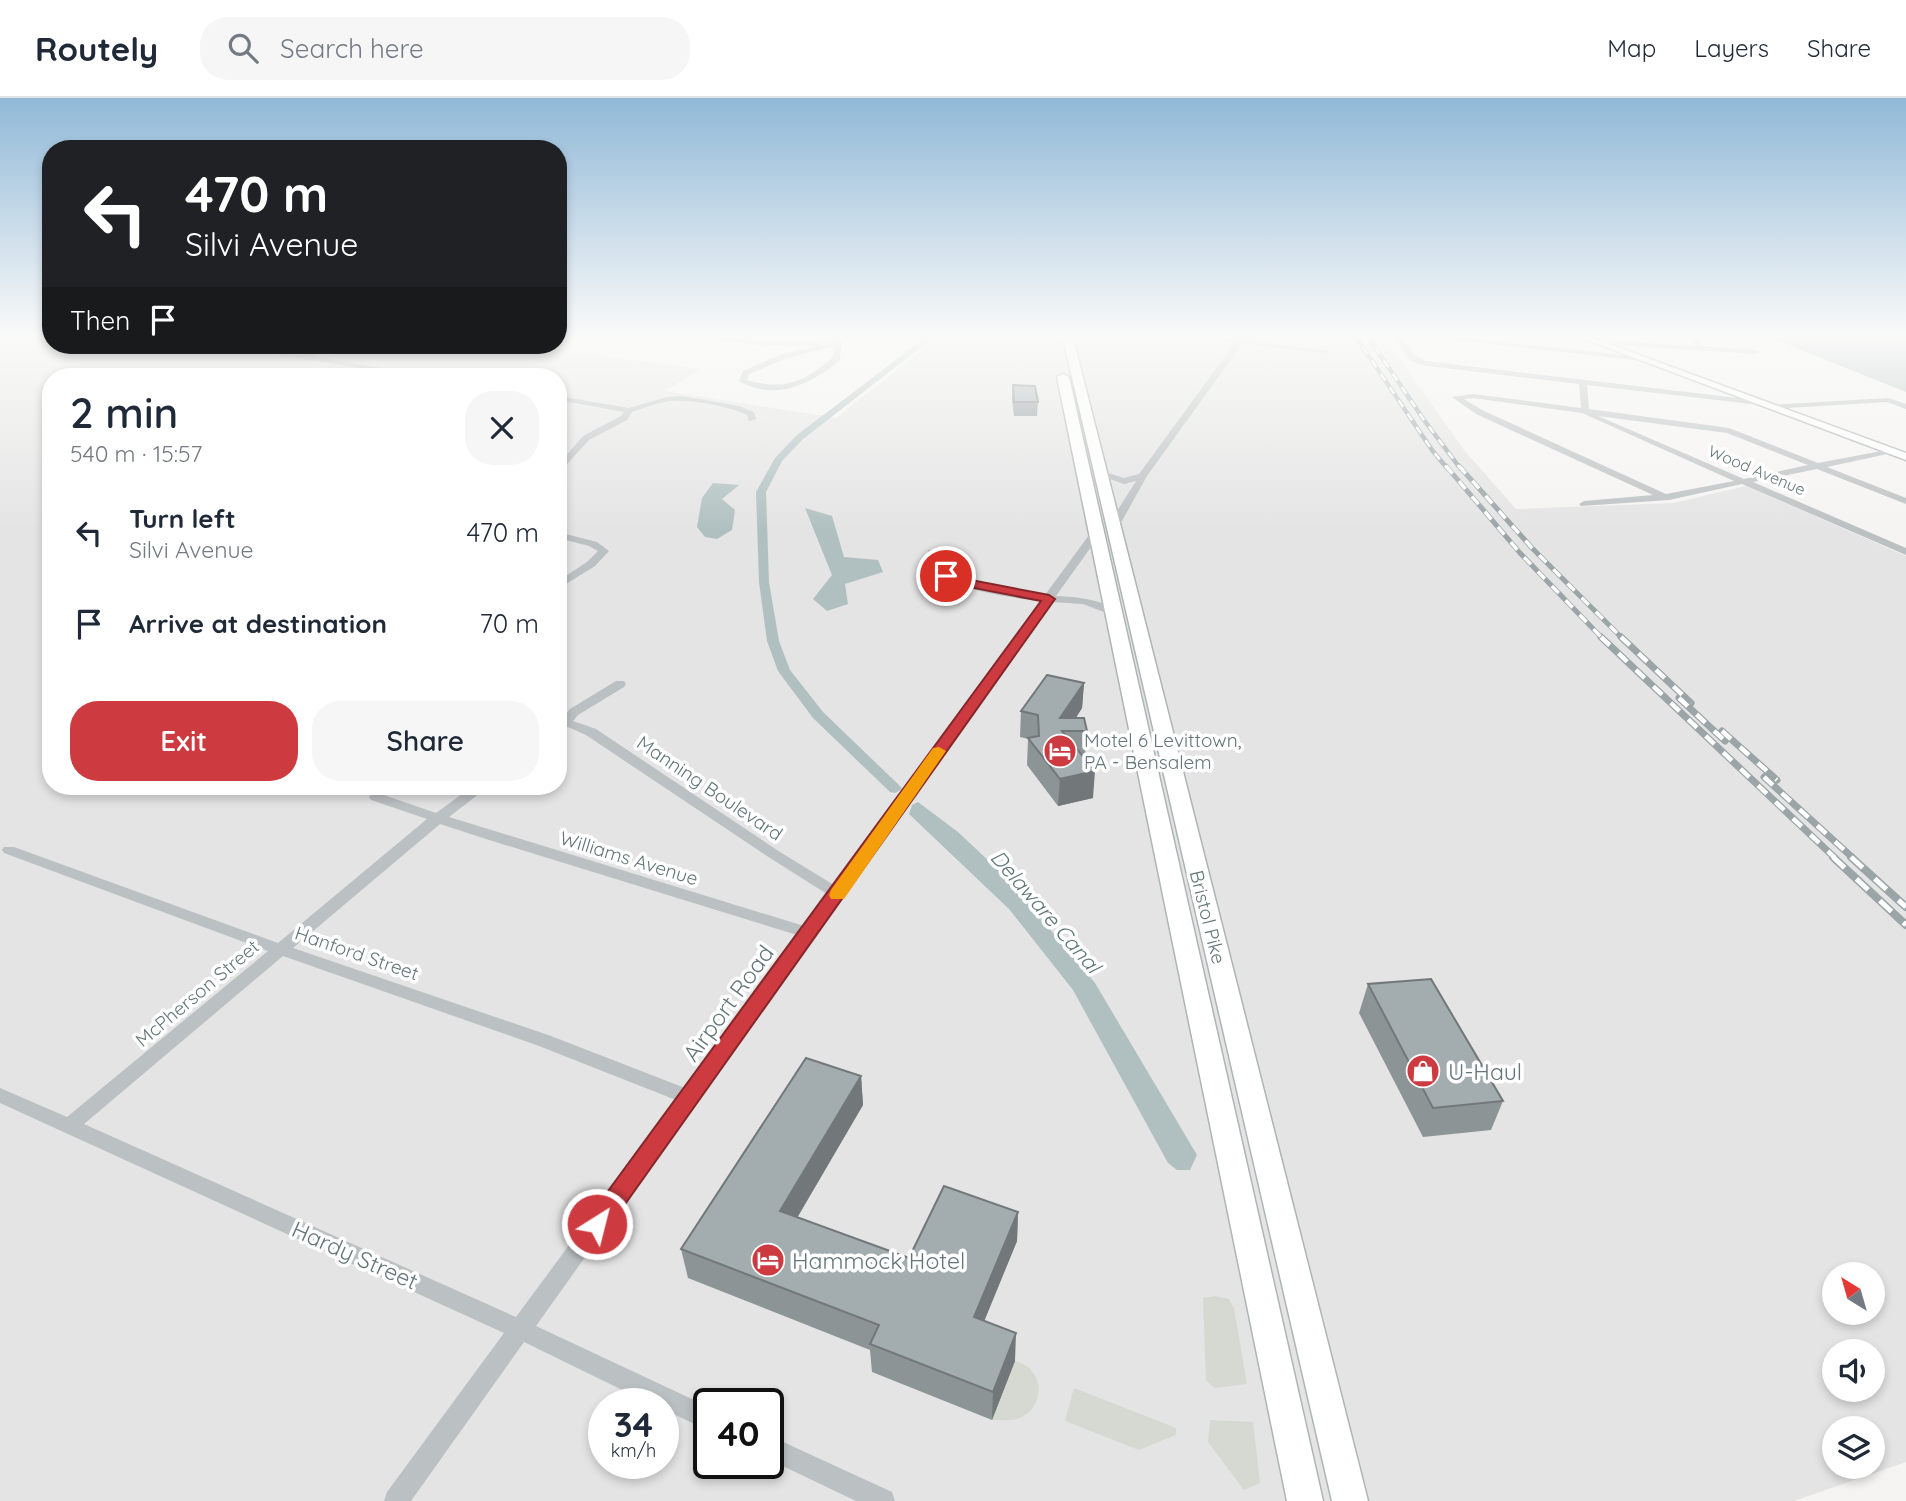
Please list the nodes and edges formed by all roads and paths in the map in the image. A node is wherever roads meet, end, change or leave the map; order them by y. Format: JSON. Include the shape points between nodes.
{"nodes":[{"id":1,"x":665,"y":399,"type":"edge"},
{"id":2,"x":690,"y":399,"type":"edge"},
{"id":3,"x":1071,"y":399,"type":"edge"},
{"id":4,"x":1083,"y":399,"type":"edge"},
{"id":5,"x":1198,"y":399,"type":"edge"},
{"id":6,"x":1457,"y":399,"type":"edge"},
{"id":7,"x":1485,"y":399,"type":"edge"},
{"id":8,"x":1584,"y":399,"type":"edge"},
{"id":9,"x":1721,"y":399,"type":"edge"},
{"id":10,"x":1750,"y":399,"type":"edge"},
{"id":11,"x":567,"y":400,"type":"edge"},
{"id":12,"x":1765,"y":405,"type":"junction"},
{"id":13,"x":1906,"y":407,"type":"edge"},
{"id":14,"x":629,"y":410,"type":"junction"},
{"id":15,"x":1585,"y":412,"type":"junction"},
{"id":16,"x":752,"y":419,"type":"dead end"},
{"id":17,"x":1889,"y":451,"type":"junction"},
{"id":18,"x":1906,"y":457,"type":"edge"},
{"id":19,"x":567,"y":462,"type":"edge"},
{"id":20,"x":1817,"y":466,"type":"junction"},
{"id":21,"x":1101,"y":474,"type":"junction"},
{"id":22,"x":1142,"y":476,"type":"junction"},
{"id":23,"x":1742,"y":481,"type":"junction"},
{"id":24,"x":1664,"y":497,"type":"junction"},
{"id":25,"x":1906,"y":501,"type":"edge"},
{"id":26,"x":1584,"y":504,"type":"dead end"},
{"id":27,"x":1105,"y":530,"type":"junction"},
{"id":28,"x":567,"y":538,"type":"edge"},
{"id":29,"x":932,"y":552,"type":"dead end"},
{"id":30,"x":1906,"y":552,"type":"edge"},
{"id":31,"x":567,"y":580,"type":"edge"},
{"id":32,"x":1049,"y":599,"type":"junction"},
{"id":33,"x":1113,"y":612,"type":"junction"},
{"id":34,"x":621,"y":684,"type":"dead end"},
{"id":35,"x":567,"y":719,"type":"edge"},
{"id":36,"x":567,"y":725,"type":"edge"},
{"id":37,"x":470,"y":795,"type":"edge"},
{"id":38,"x":376,"y":797,"type":"dead end"},
{"id":39,"x":439,"y":817,"type":"junction"},
{"id":40,"x":9,"y":849,"type":"dead end"},
{"id":41,"x":838,"y":894,"type":"junction"},
{"id":42,"x":809,"y":933,"type":"junction"},
{"id":43,"x":283,"y":950,"type":"junction"},
{"id":44,"x":0,"y":1095,"type":"edge"},
{"id":45,"x":690,"y":1098,"type":"junction"},
{"id":46,"x":69,"y":1126,"type":"junction"},
{"id":47,"x":520,"y":1330,"type":"junction"},
{"id":48,"x":693,"y":1411,"type":"edge"},
{"id":49,"x":784,"y":1455,"type":"edge"},
{"id":50,"x":396,"y":1501,"type":"edge"},
{"id":51,"x":883,"y":1501,"type":"edge"},
{"id":52,"x":1305,"y":1501,"type":"edge"},
{"id":53,"x":1350,"y":1501,"type":"edge"}],
"edges":[{"from":1,"to":14,"type":"street"},
{"from":2,"to":16,"type":"street","via":[[739,408]]},
{"from":3,"to":27,"type":"highway","name":"Bristol Pike"},
{"from":4,"to":21,"type":"highway","name":"Bristol Pike"},
{"from":5,"to":22,"type":"street","name":"Airport Road"},
{"from":6,"to":24,"type":"street"},
{"from":7,"to":15,"type":"street"},
{"from":8,"to":15,"type":"street"},
{"from":9,"to":12,"type":"street"},
{"from":10,"to":12,"type":"main road"},
{"from":11,"to":14,"type":"street"},
{"from":12,"to":13,"type":"street","via":[[1888,400]]},
{"from":12,"to":17,"type":"main road"},
{"from":14,"to":19,"type":"street","via":[[580,443]]},
{"from":15,"to":20,"type":"street","via":[[1729,431]]},
{"from":15,"to":23,"type":"street","name":"Wood Avenue"},
{"from":17,"to":18,"type":"main road"},
{"from":17,"to":20,"type":"street"},
{"from":20,"to":23,"type":"street"},
{"from":20,"to":25,"type":"street"},
{"from":21,"to":22,"type":"street","via":[[1124,481]]},
{"from":21,"to":27,"type":"highway","name":"Bristol Pike"},
{"from":22,"to":27,"type":"street","name":"Airport Road"},
{"from":23,"to":24,"type":"street"},
{"from":23,"to":30,"type":"street","name":"Wood Avenue"},
{"from":24,"to":26,"type":"street"},
{"from":27,"to":32,"type":"street","name":"Airport Road"},
{"from":27,"to":33,"type":"highway","name":"Bristol Pike"},
{"from":27,"to":53,"type":"highway","name":"Bristol Pike"},
{"from":28,"to":31,"type":"street","via":[[604,551]]},
{"from":29,"to":32,"type":"street","via":[[935,567],[957,580]]},
{"from":32,"to":33,"type":"street","via":[[1089,601]]},
{"from":32,"to":41,"type":"street","name":"Airport Road"},
{"from":33,"to":52,"type":"highway","name":"Bristol Pike"},
{"from":34,"to":35,"type":"street"},
{"from":36,"to":41,"type":"street","name":"Manning Boulevard","via":[[592,732]]},
{"from":37,"to":39,"type":"street","name":"McPherson Street"},
{"from":38,"to":39,"type":"street","name":"Williams Avenue"},
{"from":39,"to":42,"type":"street","name":"Williams Avenue"},
{"from":39,"to":43,"type":"street","name":"McPherson Street"},
{"from":40,"to":43,"type":"street","name":"Hanford Street"},
{"from":41,"to":42,"type":"street","name":"Airport Road"},
{"from":42,"to":45,"type":"street","name":"Airport Road"},
{"from":43,"to":45,"type":"street","name":"Hanford Street","via":[[545,1041]]},
{"from":43,"to":46,"type":"street","name":"McPherson Street"},
{"from":44,"to":46,"type":"street","name":"Hardy Street"},
{"from":45,"to":47,"type":"street","name":"Airport Road"},
{"from":46,"to":47,"type":"street","name":"Hardy Street"},
{"from":47,"to":48,"type":"street","name":"Hardy Street"},
{"from":47,"to":50,"type":"street","name":"Airport Road"},
{"from":49,"to":51,"type":"street"}]}
